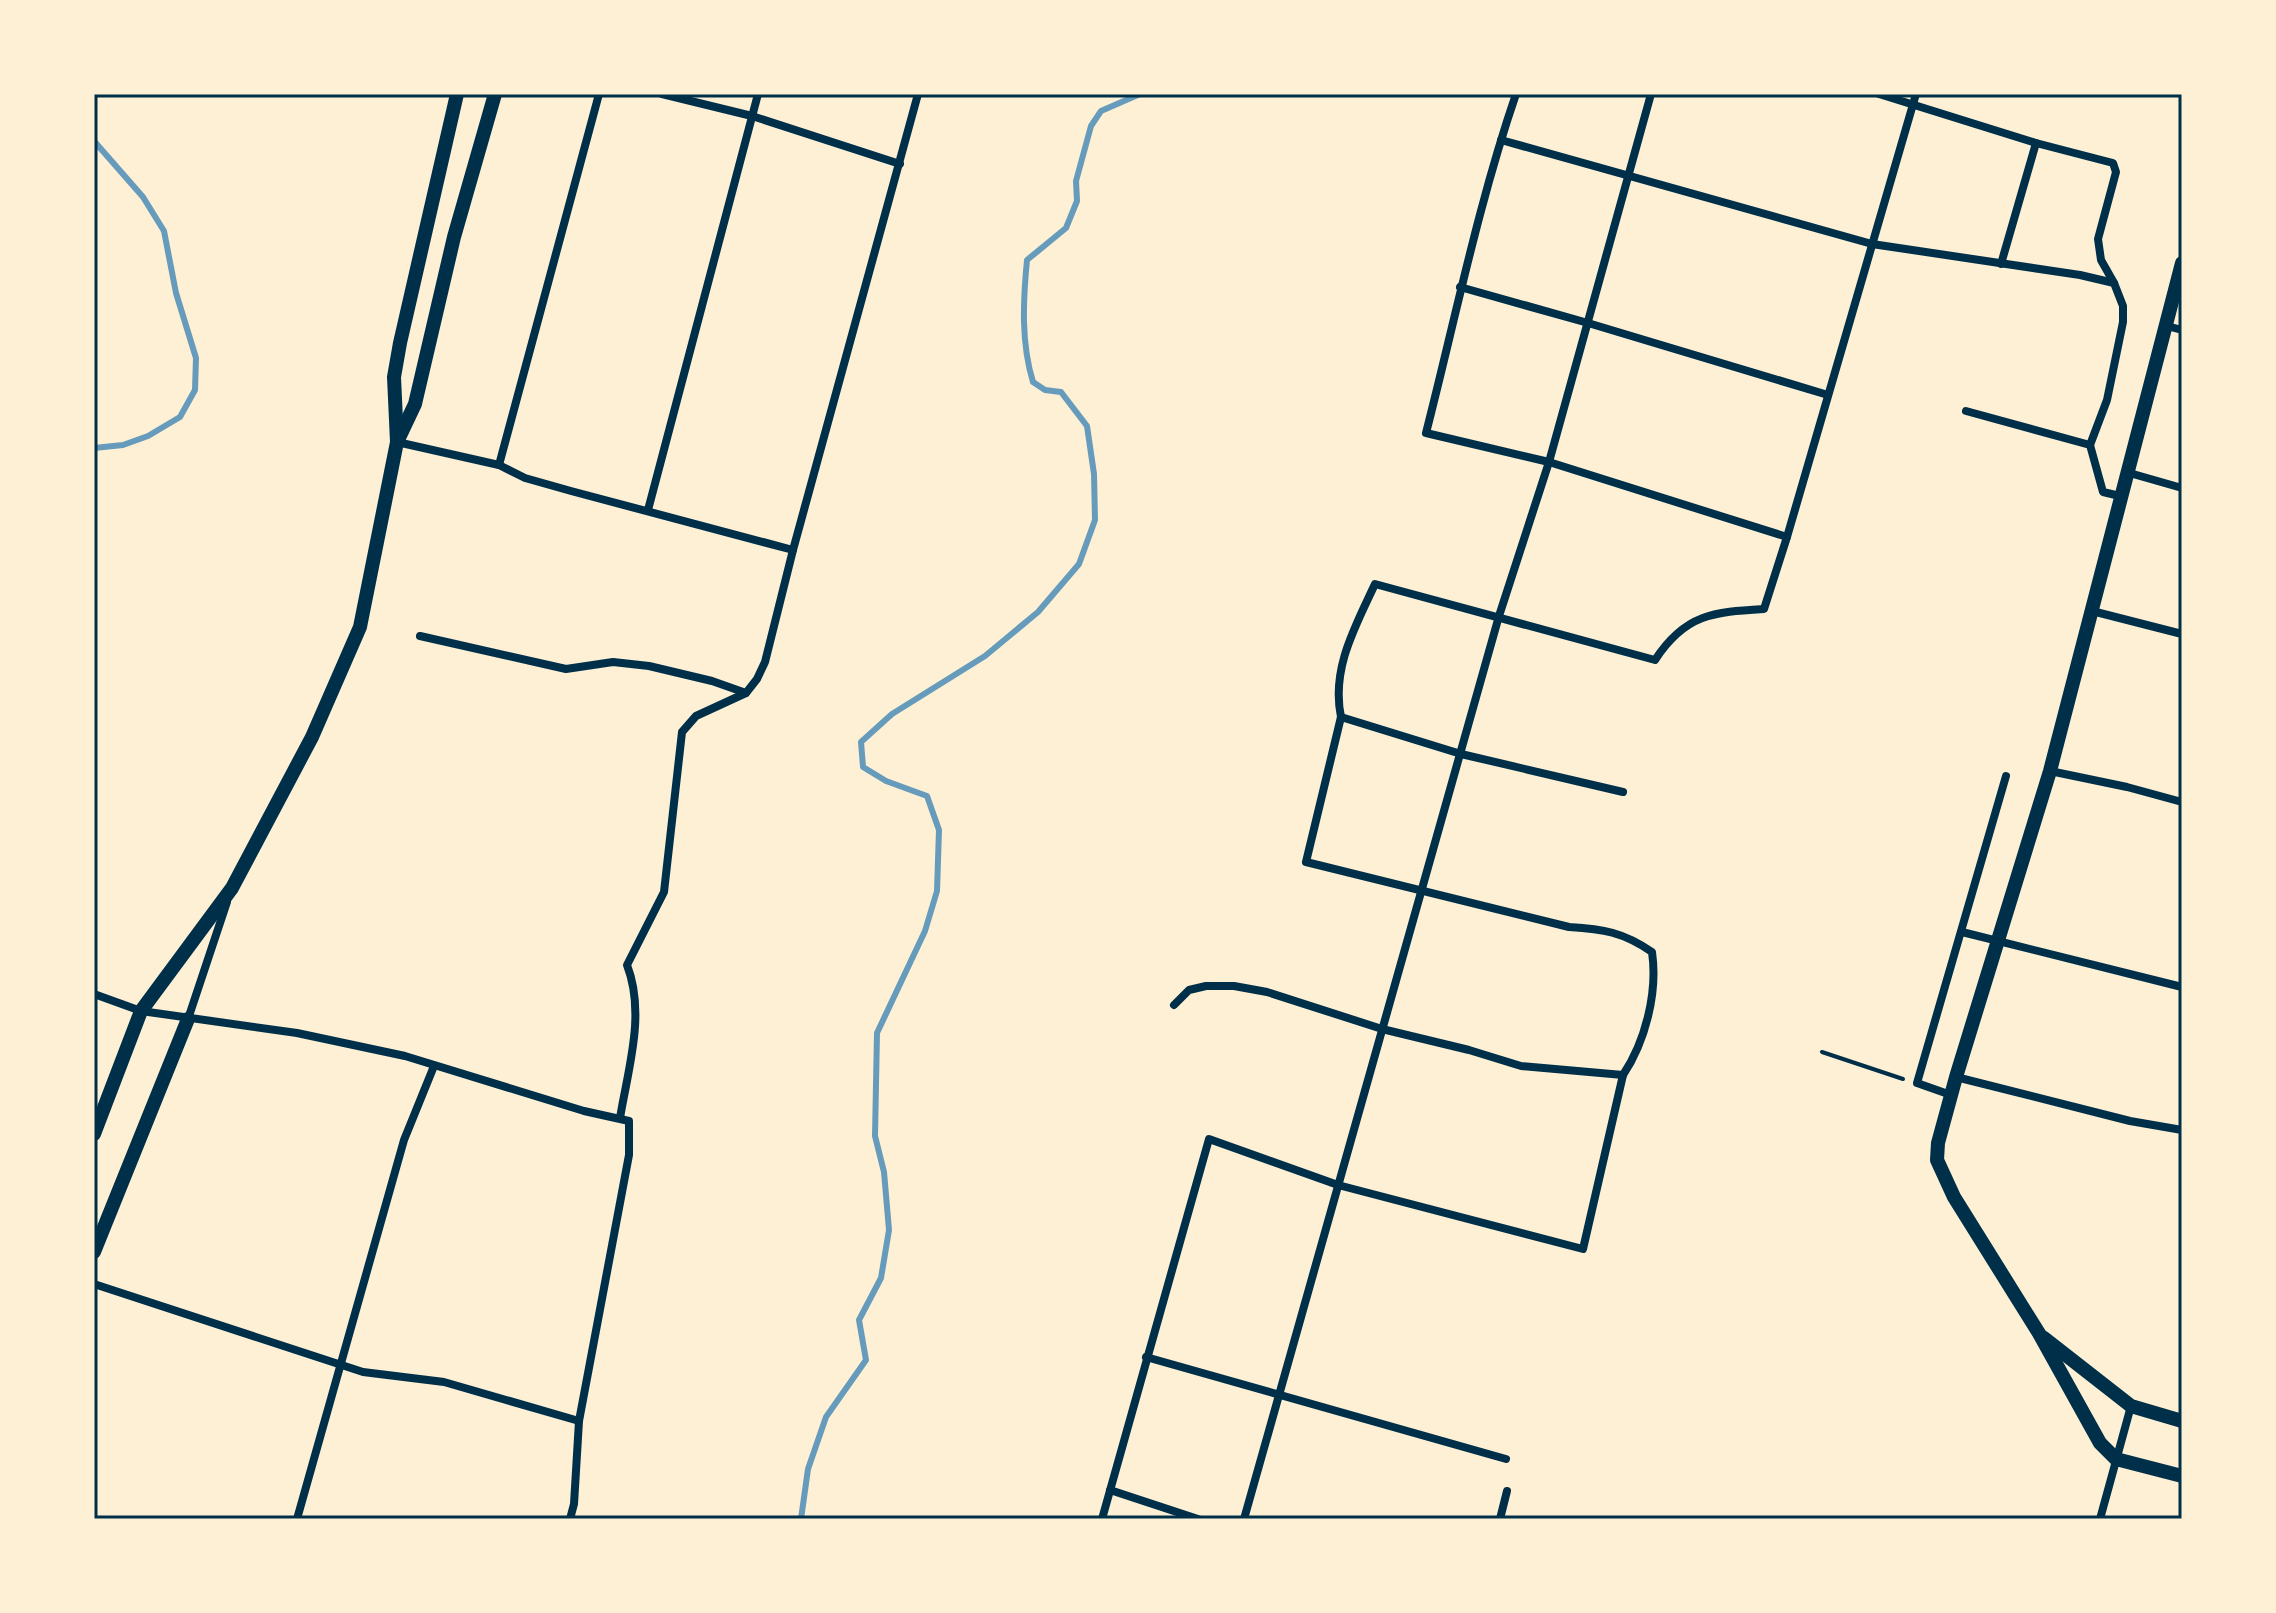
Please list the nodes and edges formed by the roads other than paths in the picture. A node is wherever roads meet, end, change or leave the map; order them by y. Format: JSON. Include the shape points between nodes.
{"nodes":[{"id":1,"x":457,"y":94,"type":"edge"},
{"id":2,"x":495,"y":94,"type":"edge"},
{"id":3,"x":599,"y":94,"type":"edge"},
{"id":4,"x":662,"y":94,"type":"edge"},
{"id":5,"x":758,"y":94,"type":"edge"},
{"id":6,"x":918,"y":94,"type":"edge"},
{"id":7,"x":1516,"y":94,"type":"edge"},
{"id":8,"x":1651,"y":94,"type":"edge"},
{"id":9,"x":1879,"y":94,"type":"edge"},
{"id":10,"x":1916,"y":94,"type":"edge"},
{"id":11,"x":1913,"y":105,"type":"junction"},
{"id":12,"x":752,"y":116,"type":"junction"},
{"id":13,"x":1501,"y":140,"type":"junction"},
{"id":14,"x":2036,"y":143,"type":"junction"},
{"id":15,"x":900,"y":164,"type":"junction"},
{"id":16,"x":1628,"y":175,"type":"junction"},
{"id":17,"x":1872,"y":244,"type":"junction"},
{"id":18,"x":2182,"y":263,"type":"edge"},
{"id":19,"x":2001,"y":264,"type":"junction"},
{"id":20,"x":2114,"y":283,"type":"junction"},
{"id":21,"x":1460,"y":287,"type":"junction"},
{"id":22,"x":1588,"y":323,"type":"junction"},
{"id":23,"x":2167,"y":326,"type":"junction"},
{"id":24,"x":2182,"y":330,"type":"edge"},
{"id":25,"x":1828,"y":395,"type":"junction"},
{"id":26,"x":1966,"y":411,"type":"dead end"},
{"id":27,"x":397,"y":442,"type":"junction"},
{"id":28,"x":2090,"y":445,"type":"junction"},
{"id":29,"x":1549,"y":462,"type":"junction"},
{"id":30,"x":499,"y":465,"type":"junction"},
{"id":31,"x":2126,"y":472,"type":"junction"},
{"id":32,"x":2182,"y":488,"type":"edge"},
{"id":33,"x":2120,"y":496,"type":"junction"},
{"id":34,"x":648,"y":510,"type":"junction"},
{"id":35,"x":1787,"y":537,"type":"junction"},
{"id":36,"x":793,"y":550,"type":"junction"},
{"id":37,"x":2092,"y":611,"type":"junction"},
{"id":38,"x":1499,"y":616,"type":"junction"},
{"id":39,"x":2182,"y":634,"type":"edge"},
{"id":40,"x":420,"y":636,"type":"dead end"},
{"id":41,"x":746,"y":693,"type":"junction"},
{"id":42,"x":1341,"y":717,"type":"junction"},
{"id":43,"x":1461,"y":754,"type":"junction"},
{"id":44,"x":2050,"y":771,"type":"junction"},
{"id":45,"x":2006,"y":776,"type":"dead end"},
{"id":46,"x":1623,"y":792,"type":"dead end"},
{"id":47,"x":2182,"y":802,"type":"edge"},
{"id":48,"x":232,"y":888,"type":"junction"},
{"id":49,"x":1421,"y":890,"type":"junction"},
{"id":50,"x":1962,"y":932,"type":"junction"},
{"id":51,"x":1999,"y":941,"type":"junction"},
{"id":52,"x":2182,"y":987,"type":"edge"},
{"id":53,"x":94,"y":994,"type":"edge"},
{"id":54,"x":1174,"y":1005,"type":"dead end"},
{"id":55,"x":141,"y":1011,"type":"junction"},
{"id":56,"x":188,"y":1019,"type":"junction"},
{"id":57,"x":1382,"y":1029,"type":"junction"},
{"id":58,"x":434,"y":1066,"type":"junction"},
{"id":59,"x":1623,"y":1075,"type":"junction"},
{"id":60,"x":1956,"y":1077,"type":"junction"},
{"id":61,"x":1951,"y":1095,"type":"junction"},
{"id":62,"x":620,"y":1118,"type":"junction"},
{"id":63,"x":2182,"y":1130,"type":"edge"},
{"id":64,"x":94,"y":1134,"type":"edge"},
{"id":65,"x":1338,"y":1185,"type":"junction"},
{"id":66,"x":94,"y":1252,"type":"edge"},
{"id":67,"x":94,"y":1284,"type":"edge"},
{"id":68,"x":2040,"y":1335,"type":"junction"},
{"id":69,"x":1146,"y":1357,"type":"junction"},
{"id":70,"x":339,"y":1364,"type":"junction"},
{"id":71,"x":1277,"y":1396,"type":"junction"},
{"id":72,"x":2131,"y":1406,"type":"junction"},
{"id":73,"x":579,"y":1421,"type":"junction"},
{"id":74,"x":2182,"y":1421,"type":"edge"},
{"id":75,"x":1506,"y":1459,"type":"dead end"},
{"id":76,"x":2116,"y":1459,"type":"junction"},
{"id":77,"x":2182,"y":1476,"type":"edge"},
{"id":78,"x":1110,"y":1490,"type":"junction"},
{"id":79,"x":1507,"y":1491,"type":"dead end"},
{"id":80,"x":297,"y":1519,"type":"edge"},
{"id":81,"x":570,"y":1519,"type":"edge"},
{"id":82,"x":1102,"y":1519,"type":"edge"},
{"id":83,"x":1198,"y":1519,"type":"edge"},
{"id":84,"x":1244,"y":1519,"type":"edge"},
{"id":85,"x":1500,"y":1519,"type":"edge"},
{"id":86,"x":2100,"y":1519,"type":"edge"}],
"edges":[{"from":1,"to":27,"type":"street","via":[[394,377]]},
{"from":2,"to":27,"type":"street","via":[[415,404]]},
{"from":3,"to":30,"type":"street"},
{"from":4,"to":12,"type":"street"},
{"from":5,"to":12,"type":"street"},
{"from":6,"to":15,"type":"street"},
{"from":7,"to":13,"type":"street"},
{"from":8,"to":16,"type":"street"},
{"from":9,"to":11,"type":"street"},
{"from":10,"to":11,"type":"street"},
{"from":11,"to":14,"type":"street"},
{"from":11,"to":17,"type":"street"},
{"from":12,"to":15,"type":"street"},
{"from":12,"to":34,"type":"street"},
{"from":13,"to":16,"type":"street"},
{"from":13,"to":21,"type":"street"},
{"from":14,"to":19,"type":"street"},
{"from":14,"to":20,"type":"street","via":[[2113,163],[2116,172],[2098,250]]},
{"from":15,"to":36,"type":"street"},
{"from":16,"to":17,"type":"street"},
{"from":16,"to":22,"type":"street"},
{"from":17,"to":19,"type":"street"},
{"from":17,"to":25,"type":"street"},
{"from":18,"to":23,"type":"street"},
{"from":19,"to":20,"type":"street"},
{"from":20,"to":28,"type":"street","via":[[2123,322],[2107,400]]},
{"from":21,"to":22,"type":"street"},
{"from":21,"to":29,"type":"street","via":[[1426,433]]},
{"from":22,"to":25,"type":"street"},
{"from":22,"to":29,"type":"street"},
{"from":23,"to":24,"type":"street"},
{"from":23,"to":31,"type":"street"},
{"from":25,"to":35,"type":"street"},
{"from":26,"to":28,"type":"street"},
{"from":27,"to":30,"type":"street"},
{"from":27,"to":48,"type":"street","via":[[360,627],[312,737]]},
{"from":28,"to":33,"type":"street","via":[[2103,492]]},
{"from":29,"to":35,"type":"street"},
{"from":29,"to":38,"type":"street"},
{"from":30,"to":34,"type":"street","via":[[525,478]]},
{"from":31,"to":32,"type":"street"},
{"from":31,"to":33,"type":"street"},
{"from":33,"to":37,"type":"street"},
{"from":34,"to":36,"type":"street"},
{"from":35,"to":38,"type":"street","via":[[1764,609],[1698,618],[1655,660]]},
{"from":36,"to":41,"type":"street","via":[[765,662]]},
{"from":37,"to":39,"type":"street"},
{"from":37,"to":44,"type":"street"},
{"from":38,"to":42,"type":"street","via":[[1375,584],[1339,672]]},
{"from":38,"to":43,"type":"street"},
{"from":40,"to":41,"type":"street","via":[[566,669],[613,662],[649,666]]},
{"from":41,"to":62,"type":"street","via":[[696,716],[682,732],[664,892],[627,965],[636,1000],[633,1055]]},
{"from":42,"to":43,"type":"street"},
{"from":42,"to":49,"type":"street","via":[[1306,862]]},
{"from":43,"to":46,"type":"street"},
{"from":43,"to":49,"type":"street"},
{"from":44,"to":47,"type":"street"},
{"from":44,"to":51,"type":"street"},
{"from":45,"to":50,"type":"street"},
{"from":48,"to":55,"type":"street"},
{"from":48,"to":56,"type":"street"},
{"from":49,"to":57,"type":"street"},
{"from":49,"to":59,"type":"street","via":[[1569,927],[1609,930],[1652,952],[1643,1034]]},
{"from":50,"to":51,"type":"street"},
{"from":50,"to":61,"type":"street","via":[[1917,1083]]},
{"from":51,"to":52,"type":"street"},
{"from":51,"to":60,"type":"street"},
{"from":53,"to":55,"type":"street"},
{"from":54,"to":57,"type":"street","via":[[1189,990],[1234,986]]},
{"from":55,"to":56,"type":"street"},
{"from":55,"to":64,"type":"street"},
{"from":56,"to":58,"type":"street","via":[[297,1033]]},
{"from":56,"to":66,"type":"street"},
{"from":57,"to":59,"type":"street","via":[[1521,1066]]},
{"from":57,"to":65,"type":"street"},
{"from":58,"to":62,"type":"street"},
{"from":58,"to":70,"type":"street","via":[[404,1140]]},
{"from":59,"to":65,"type":"street","via":[[1583,1249]]},
{"from":60,"to":61,"type":"street"},
{"from":60,"to":63,"type":"street"},
{"from":61,"to":68,"type":"street","via":[[1938,1143],[1943,1177]]},
{"from":62,"to":73,"type":"street","via":[[629,1121],[629,1155]]},
{"from":65,"to":69,"type":"street","via":[[1209,1139]]},
{"from":65,"to":71,"type":"street"},
{"from":67,"to":70,"type":"street"},
{"from":68,"to":72,"type":"street"},
{"from":68,"to":76,"type":"street","via":[[2094,1434]]},
{"from":69,"to":71,"type":"street"},
{"from":69,"to":78,"type":"street"},
{"from":70,"to":73,"type":"street","via":[[444,1382]]},
{"from":70,"to":80,"type":"street"},
{"from":71,"to":75,"type":"street"},
{"from":71,"to":84,"type":"street"},
{"from":72,"to":74,"type":"street"},
{"from":72,"to":76,"type":"street"},
{"from":73,"to":81,"type":"street"},
{"from":76,"to":77,"type":"street"},
{"from":76,"to":86,"type":"street"},
{"from":78,"to":82,"type":"street"},
{"from":78,"to":83,"type":"street"},
{"from":79,"to":85,"type":"street"}]}
